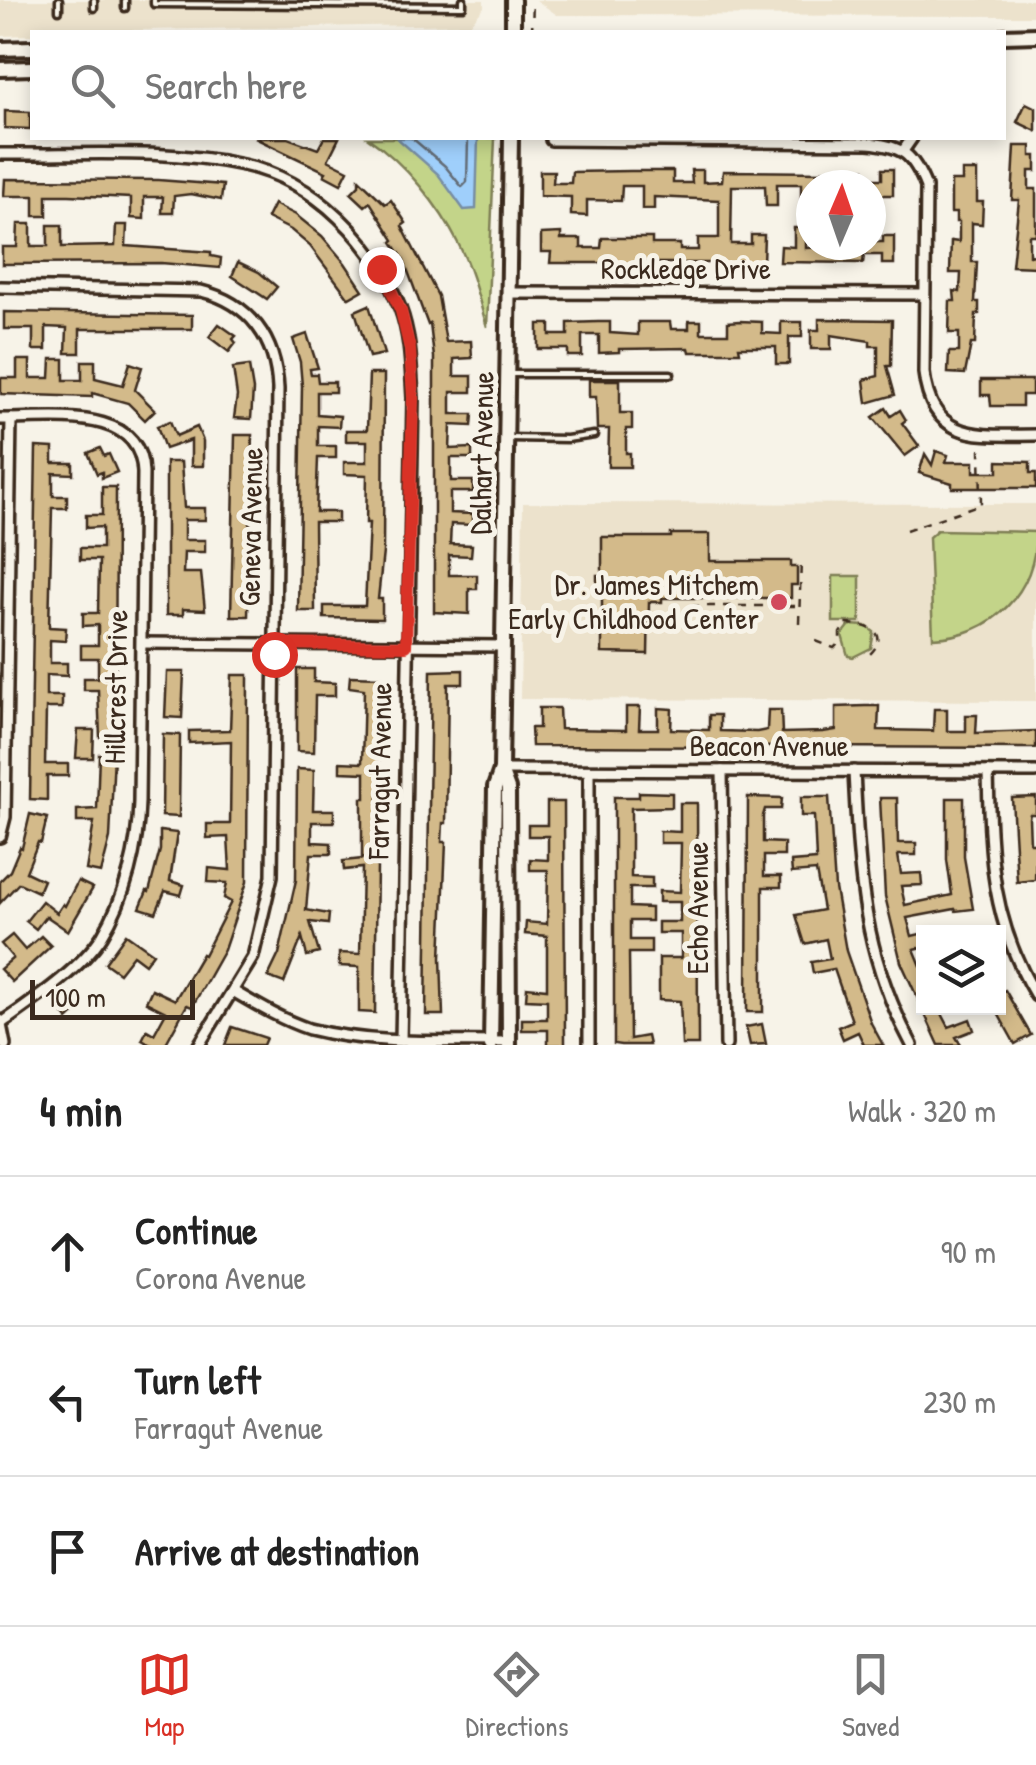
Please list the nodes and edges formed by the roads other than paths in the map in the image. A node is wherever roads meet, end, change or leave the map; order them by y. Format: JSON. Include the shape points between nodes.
{"nodes":[{"id":1,"x":60,"y":0,"type":"edge"},
{"id":2,"x":94,"y":0,"type":"edge"},
{"id":3,"x":125,"y":0,"type":"edge"},
{"id":4,"x":154,"y":0,"type":"edge"},
{"id":5,"x":463,"y":0,"type":"edge"},
{"id":6,"x":514,"y":0,"type":"edge"},
{"id":7,"x":94,"y":8,"type":"dead end"},
{"id":8,"x":124,"y":8,"type":"dead end"},
{"id":9,"x":59,"y":10,"type":"dead end"},
{"id":10,"x":513,"y":30,"type":"edge"},
{"id":11,"x":1036,"y":35,"type":"edge"},
{"id":12,"x":1006,"y":36,"type":"edge"},
{"id":13,"x":0,"y":48,"type":"edge"},
{"id":14,"x":30,"y":48,"type":"edge"},
{"id":15,"x":0,"y":68,"type":"edge"},
{"id":16,"x":30,"y":68,"type":"edge"},
{"id":17,"x":511,"y":140,"type":"edge"},
{"id":18,"x":551,"y":140,"type":"edge"},
{"id":19,"x":911,"y":140,"type":"edge"},
{"id":20,"x":903,"y":151,"type":"junction"},
{"id":21,"x":0,"y":154,"type":"edge"},
{"id":22,"x":0,"y":286,"type":"edge"},
{"id":23,"x":508,"y":294,"type":"junction"},
{"id":24,"x":924,"y":294,"type":"junction"},
{"id":25,"x":508,"y":374,"type":"junction"},
{"id":26,"x":671,"y":374,"type":"dead end"},
{"id":27,"x":5,"y":420,"type":"edge"},
{"id":28,"x":594,"y":435,"type":"dead end"},
{"id":29,"x":1036,"y":435,"type":"edge"},
{"id":30,"x":507,"y":438,"type":"junction"},
{"id":31,"x":142,"y":643,"type":"junction"},
{"id":32,"x":274,"y":644,"type":"junction"},
{"id":33,"x":406,"y":646,"type":"junction"},
{"id":34,"x":504,"y":646,"type":"junction"},
{"id":35,"x":501,"y":770,"type":"junction"},
{"id":36,"x":589,"y":771,"type":"junction"},
{"id":37,"x":722,"y":771,"type":"junction"},
{"id":38,"x":854,"y":772,"type":"junction"},
{"id":39,"x":988,"y":772,"type":"junction"},
{"id":40,"x":1036,"y":772,"type":"edge"},
{"id":41,"x":0,"y":837,"type":"edge"},
{"id":42,"x":233,"y":991,"type":"junction"},
{"id":43,"x":1036,"y":996,"type":"edge"},
{"id":44,"x":1,"y":1022,"type":"edge"},
{"id":45,"x":401,"y":1041,"type":"junction"},
{"id":46,"x":491,"y":1043,"type":"edge"},
{"id":47,"x":508,"y":1044,"type":"edge"},
{"id":48,"x":5,"y":1045,"type":"edge"},
{"id":49,"x":199,"y":1045,"type":"edge"},
{"id":50,"x":590,"y":1045,"type":"edge"},
{"id":51,"x":726,"y":1045,"type":"edge"},
{"id":52,"x":912,"y":1045,"type":"edge"}],
"edges":[{"from":1,"to":9,"type":"lane"},
{"from":2,"to":7,"type":"lane"},
{"from":3,"to":8,"type":"lane"},
{"from":4,"to":5,"type":"lane","via":[[463,6]]},
{"from":6,"to":10,"type":"main road"},
{"from":11,"to":12,"type":"main road"},
{"from":13,"to":14,"type":"main road"},
{"from":15,"to":16,"type":"main road"},
{"from":17,"to":23,"type":"main road","name":"Dalhart Avenue"},
{"from":18,"to":20,"type":"street","via":[[868,143]]},
{"from":19,"to":20,"type":"street"},
{"from":20,"to":24,"type":"street","via":[[926,187]]},
{"from":21,"to":33,"type":"street","name":"Farragut Avenue","via":[[196,157],[248,166],[318,200],[354,233],[381,269],[410,349]]},
{"from":22,"to":32,"type":"street","name":"Geneva Avenue","via":[[201,291],[238,306],[257,323],[277,378]]},
{"from":23,"to":24,"type":"street","name":"Rockledge Drive"},
{"from":23,"to":25,"type":"main road","name":"Dalhart Avenue"},
{"from":24,"to":29,"type":"street","via":[[926,394],[937,416],[956,430],[982,435]]},
{"from":25,"to":26,"type":"lane"},
{"from":25,"to":30,"type":"main road","name":"Dalhart Avenue"},
{"from":27,"to":31,"type":"street","name":"Hillcrest Drive","via":[[100,421],[138,447],[144,474]]},
{"from":27,"to":41,"type":"street"},
{"from":28,"to":30,"type":"lane"},
{"from":30,"to":34,"type":"main road","name":"Dalhart Avenue"},
{"from":31,"to":32,"type":"street"},
{"from":31,"to":44,"type":"street","name":"Hillcrest Drive","via":[[138,821],[124,887],[101,937],[70,970]]},
{"from":32,"to":33,"type":"street"},
{"from":32,"to":42,"type":"street","name":"Geneva Avenue","via":[[272,876],[253,956]]},
{"from":33,"to":34,"type":"street"},
{"from":33,"to":45,"type":"street","name":"Farragut Avenue"},
{"from":34,"to":35,"type":"main road","name":"Dalhart Avenue"},
{"from":35,"to":36,"type":"street","name":"Beacon Avenue"},
{"from":35,"to":46,"type":"main road","name":"Dalhart Avenue","via":[[495,787]]},
{"from":35,"to":47,"type":"main road","name":"Dalhart Avenue","via":[[508,789]]},
{"from":36,"to":37,"type":"street","name":"Beacon Avenue"},
{"from":36,"to":50,"type":"street"},
{"from":37,"to":38,"type":"street","name":"Beacon Avenue"},
{"from":37,"to":51,"type":"street","name":"Echo Avenue"},
{"from":38,"to":39,"type":"street","name":"Beacon Avenue"},
{"from":38,"to":52,"type":"street","via":[[870,935]]},
{"from":39,"to":40,"type":"street","name":"Beacon Avenue"},
{"from":39,"to":43,"type":"street","via":[[992,878]]},
{"from":42,"to":45,"type":"street","via":[[306,1028]]},
{"from":42,"to":49,"type":"street","name":"Geneva Avenue"},
{"from":44,"to":48,"type":"street"},
{"from":45,"to":46,"type":"street"},
{"from":46,"to":47,"type":"street"}]}
